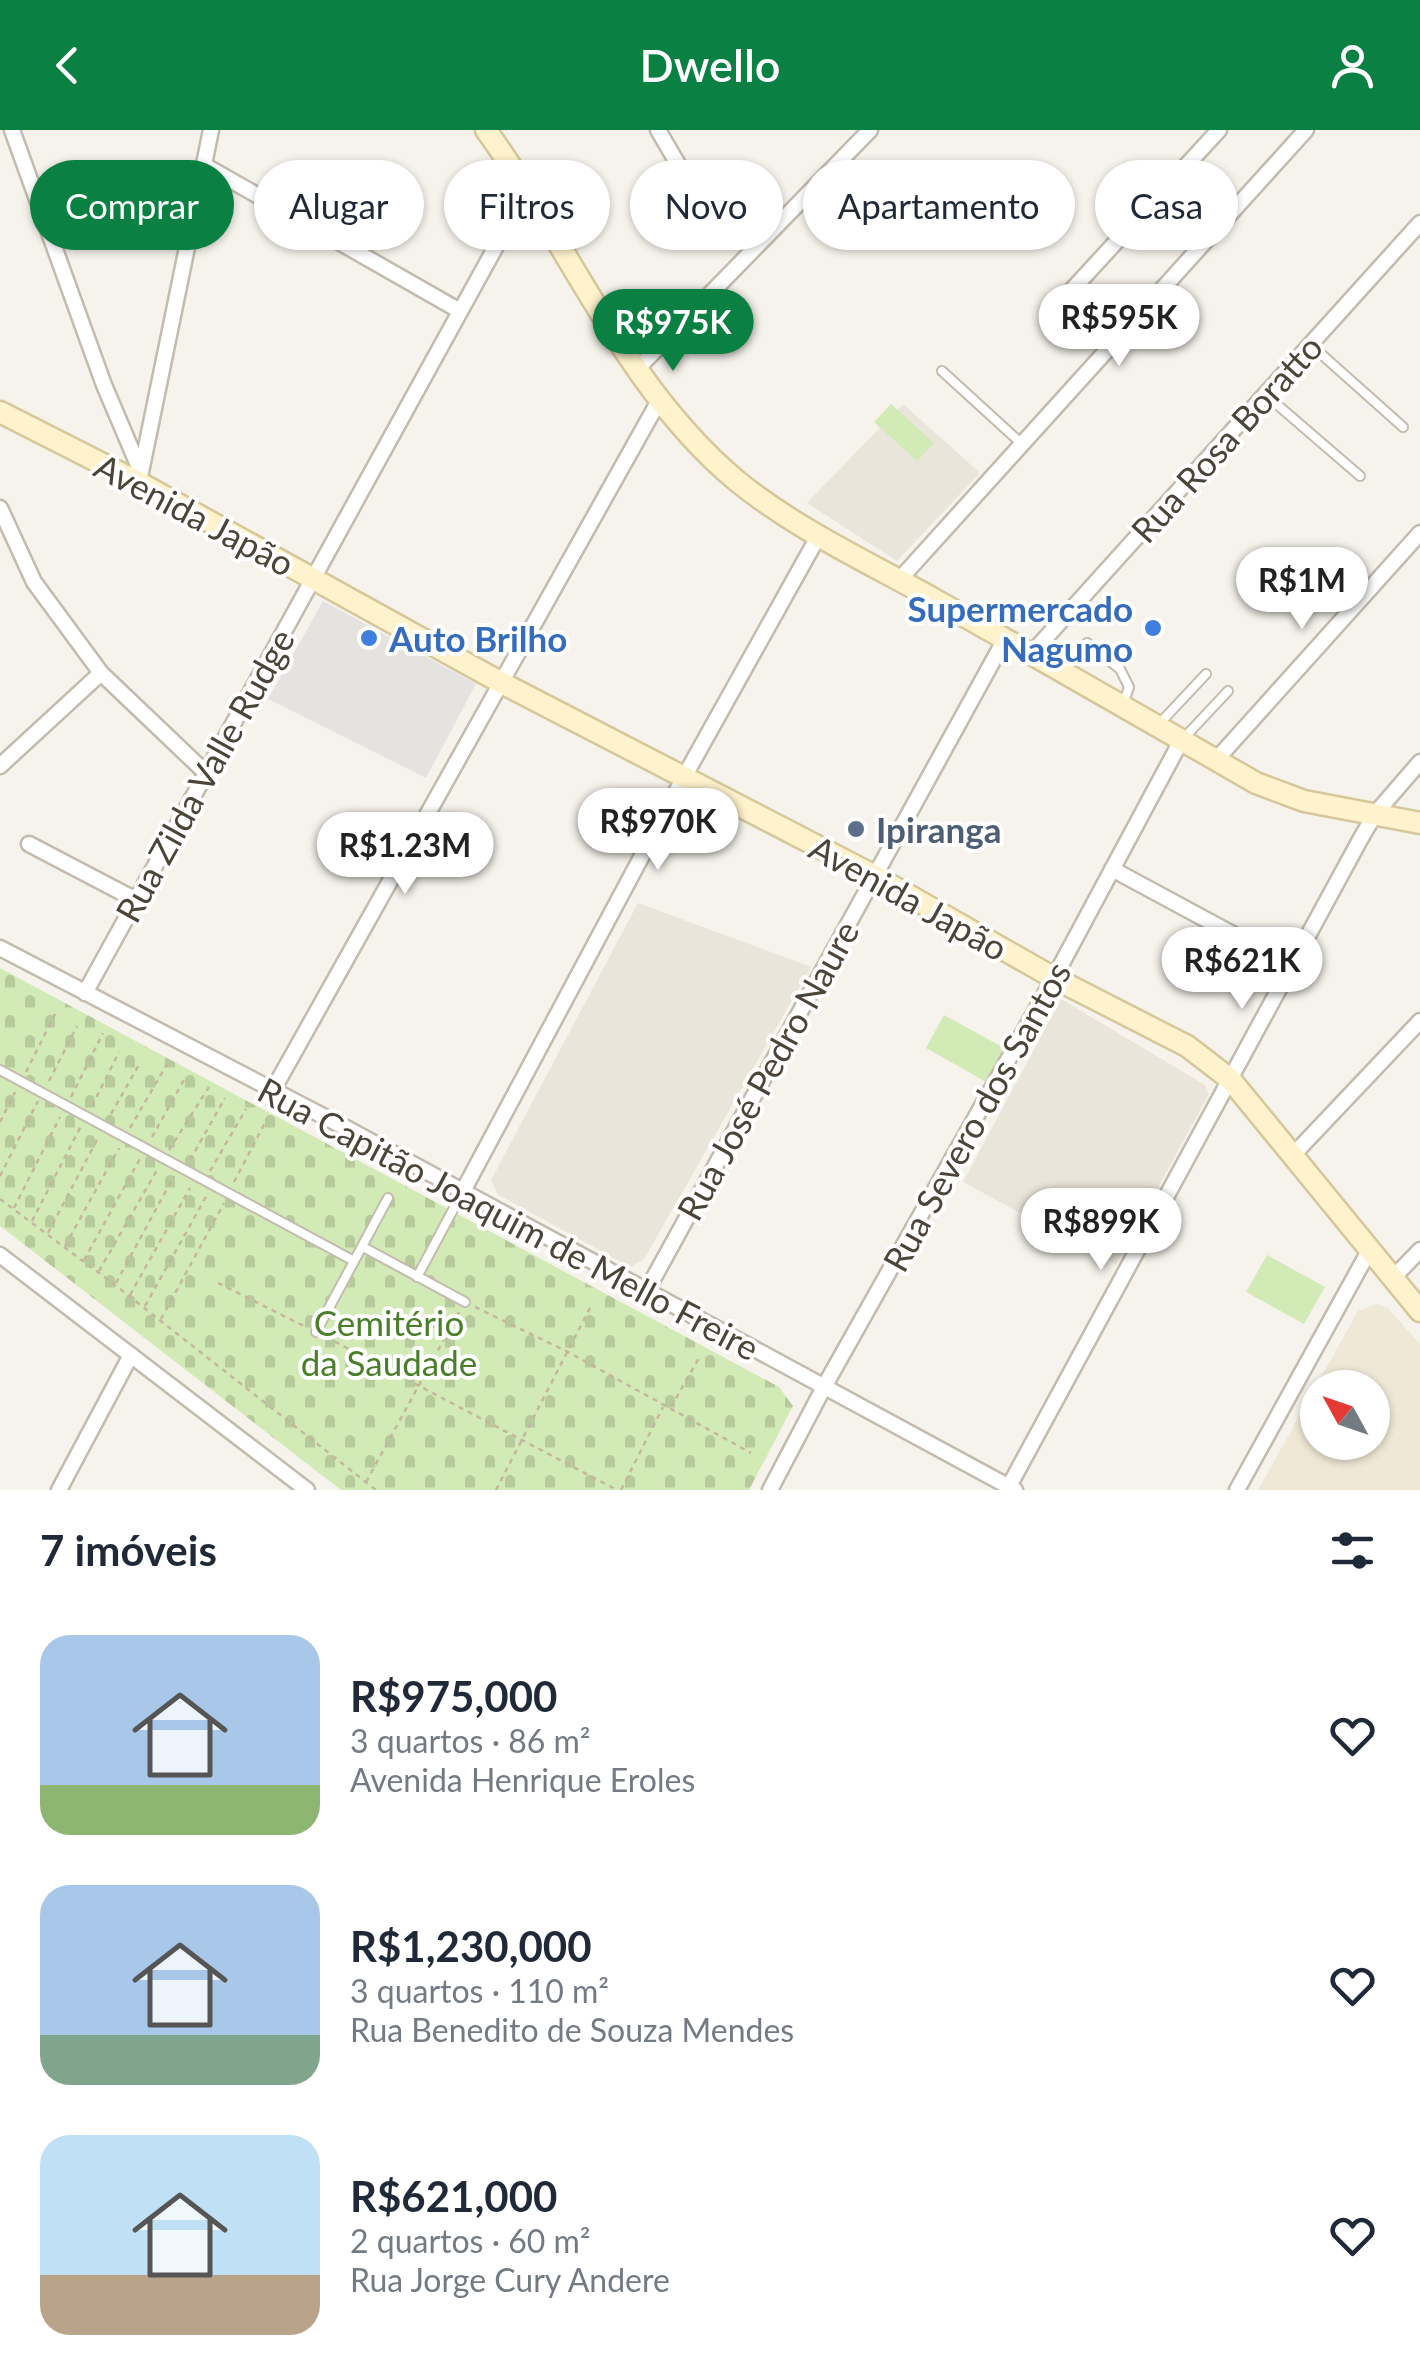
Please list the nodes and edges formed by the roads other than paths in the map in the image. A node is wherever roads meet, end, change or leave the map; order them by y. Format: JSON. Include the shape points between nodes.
{"nodes":[{"id":1,"x":12,"y":130,"type":"edge"},
{"id":2,"x":212,"y":130,"type":"edge"},
{"id":3,"x":658,"y":130,"type":"edge"},
{"id":4,"x":870,"y":130,"type":"edge"},
{"id":5,"x":1219,"y":130,"type":"edge"},
{"id":6,"x":1306,"y":130,"type":"edge"},
{"id":7,"x":486,"y":131,"type":"edge"},
{"id":8,"x":205,"y":160,"type":"edge"},
{"id":9,"x":506,"y":160,"type":"edge"},
{"id":10,"x":676,"y":160,"type":"edge"},
{"id":11,"x":234,"y":182,"type":"edge"},
{"id":12,"x":1420,"y":223,"type":"edge"},
{"id":13,"x":186,"y":250,"type":"edge"},
{"id":14,"x":494,"y":250,"type":"edge"},
{"id":15,"x":562,"y":250,"type":"edge"},
{"id":16,"x":460,"y":311,"type":"junction"},
{"id":17,"x":1310,"y":345,"type":"junction"},
{"id":18,"x":1108,"y":348,"type":"junction"},
{"id":19,"x":638,"y":368,"type":"junction"},
{"id":20,"x":942,"y":371,"type":"dead end"},
{"id":21,"x":1266,"y":394,"type":"junction"},
{"id":22,"x":660,"y":399,"type":"junction"},
{"id":23,"x":0,"y":412,"type":"edge"},
{"id":24,"x":1403,"y":427,"type":"dead end"},
{"id":25,"x":1022,"y":444,"type":"junction"},
{"id":26,"x":1360,"y":476,"type":"dead end"},
{"id":27,"x":139,"y":477,"type":"junction"},
{"id":28,"x":0,"y":508,"type":"edge"},
{"id":29,"x":1420,"y":533,"type":"edge"},
{"id":30,"x":819,"y":535,"type":"junction"},
{"id":31,"x":314,"y":578,"type":"junction"},
{"id":32,"x":900,"y":580,"type":"junction"},
{"id":33,"x":1006,"y":638,"type":"junction"},
{"id":34,"x":1087,"y":643,"type":"dead end"},
{"id":35,"x":1032,"y":654,"type":"junction"},
{"id":36,"x":101,"y":672,"type":"junction"},
{"id":37,"x":1206,"y":674,"type":"dead end"},
{"id":38,"x":500,"y":682,"type":"junction"},
{"id":39,"x":1228,"y":691,"type":"dead end"},
{"id":40,"x":1122,"y":706,"type":"junction"},
{"id":41,"x":1157,"y":726,"type":"junction"},
{"id":42,"x":1182,"y":741,"type":"junction"},
{"id":43,"x":1216,"y":760,"type":"junction"},
{"id":44,"x":1420,"y":762,"type":"edge"},
{"id":45,"x":0,"y":766,"type":"edge"},
{"id":46,"x":206,"y":773,"type":"junction"},
{"id":47,"x":683,"y":779,"type":"junction"},
{"id":48,"x":1375,"y":814,"type":"junction"},
{"id":49,"x":1420,"y":823,"type":"edge"},
{"id":50,"x":29,"y":844,"type":"dead end"},
{"id":51,"x":1112,"y":869,"type":"junction"},
{"id":52,"x":874,"y":875,"type":"junction"},
{"id":53,"x":136,"y":900,"type":"junction"},
{"id":54,"x":0,"y":948,"type":"edge"},
{"id":55,"x":1292,"y":966,"type":"junction"},
{"id":56,"x":1054,"y":978,"type":"junction"},
{"id":57,"x":86,"y":992,"type":"junction"},
{"id":58,"x":1420,"y":1022,"type":"edge"},
{"id":59,"x":0,"y":1070,"type":"edge"},
{"id":60,"x":1230,"y":1079,"type":"junction"},
{"id":61,"x":273,"y":1090,"type":"junction"},
{"id":62,"x":1294,"y":1154,"type":"junction"},
{"id":63,"x":462,"y":1193,"type":"junction"},
{"id":64,"x":388,"y":1198,"type":"dead end"},
{"id":65,"x":362,"y":1248,"type":"junction"},
{"id":66,"x":1420,"y":1250,"type":"edge"},
{"id":67,"x":1369,"y":1252,"type":"junction"},
{"id":68,"x":0,"y":1255,"type":"edge"},
{"id":69,"x":354,"y":1261,"type":"junction"},
{"id":70,"x":417,"y":1277,"type":"junction"},
{"id":71,"x":1392,"y":1279,"type":"junction"},
{"id":72,"x":646,"y":1292,"type":"junction"},
{"id":73,"x":465,"y":1302,"type":"road end"},
{"id":74,"x":1420,"y":1311,"type":"edge"},
{"id":75,"x":316,"y":1332,"type":"dead end"},
{"id":76,"x":130,"y":1355,"type":"junction"},
{"id":77,"x":824,"y":1387,"type":"junction"},
{"id":78,"x":1011,"y":1489,"type":"edge"},
{"id":79,"x":60,"y":1490,"type":"edge"},
{"id":80,"x":307,"y":1490,"type":"edge"},
{"id":81,"x":770,"y":1490,"type":"edge"},
{"id":82,"x":1237,"y":1490,"type":"edge"}],
"edges":[{"from":1,"to":27,"type":"street"},
{"from":2,"to":8,"type":"street"},
{"from":3,"to":10,"type":"street"},
{"from":4,"to":19,"type":"street"},
{"from":5,"to":18,"type":"street","via":[[1070,292],[1069,313]]},
{"from":6,"to":18,"type":"street"},
{"from":7,"to":9,"type":"main road"},
{"from":11,"to":16,"type":"street"},
{"from":12,"to":17,"type":"street","name":"Rua Rosa Boratto"},
{"from":13,"to":27,"type":"street"},
{"from":14,"to":16,"type":"street","name":"Rua Zilda Valle Rudge"},
{"from":15,"to":19,"type":"main road"},
{"from":16,"to":31,"type":"street","name":"Rua Zilda Valle Rudge"},
{"from":17,"to":21,"type":"street","name":"Rua Rosa Boratto"},
{"from":17,"to":24,"type":"lane"},
{"from":18,"to":25,"type":"street"},
{"from":19,"to":22,"type":"main road"},
{"from":20,"to":25,"type":"lane"},
{"from":21,"to":26,"type":"lane"},
{"from":21,"to":35,"type":"street","name":"Rua Rosa Boratto"},
{"from":22,"to":30,"type":"main road","via":[[737,480]]},
{"from":22,"to":38,"type":"street"},
{"from":23,"to":27,"type":"main road","name":"Avenida Japão"},
{"from":25,"to":32,"type":"street"},
{"from":27,"to":31,"type":"main road","name":"Avenida Japão"},
{"from":28,"to":36,"type":"street","via":[[34,582]]},
{"from":29,"to":43,"type":"street"},
{"from":30,"to":32,"type":"main road"},
{"from":30,"to":47,"type":"street"},
{"from":31,"to":38,"type":"main road","name":"Avenida Japão"},
{"from":31,"to":46,"type":"street","name":"Rua Zilda Valle Rudge"},
{"from":32,"to":33,"type":"main road"},
{"from":33,"to":35,"type":"main road"},
{"from":33,"to":52,"type":"street","name":"Rua José Pedro Naure"},
{"from":34,"to":40,"type":"lane","via":[[1120,669],[1130,687]]},
{"from":35,"to":40,"type":"main road"},
{"from":36,"to":45,"type":"street"},
{"from":36,"to":46,"type":"street"},
{"from":37,"to":41,"type":"lane"},
{"from":38,"to":47,"type":"main road","name":"Avenida Japão"},
{"from":38,"to":61,"type":"street"},
{"from":39,"to":42,"type":"lane"},
{"from":40,"to":41,"type":"main road"},
{"from":41,"to":42,"type":"main road"},
{"from":42,"to":43,"type":"main road"},
{"from":42,"to":51,"type":"street","name":"Rua Severo dos Santos"},
{"from":43,"to":48,"type":"main road","via":[[1304,801]]},
{"from":44,"to":48,"type":"street"},
{"from":46,"to":53,"type":"street","name":"Rua Zilda Valle Rudge"},
{"from":47,"to":52,"type":"main road","name":"Avenida Japão"},
{"from":47,"to":63,"type":"street"},
{"from":48,"to":49,"type":"main road"},
{"from":48,"to":55,"type":"street"},
{"from":50,"to":53,"type":"street"},
{"from":51,"to":55,"type":"street"},
{"from":51,"to":56,"type":"street","name":"Rua Severo dos Santos"},
{"from":52,"to":56,"type":"main road","name":"Avenida Japão"},
{"from":52,"to":72,"type":"street","name":"Rua José Pedro Naure"},
{"from":53,"to":57,"type":"street","name":"Rua Zilda Valle Rudge"},
{"from":54,"to":57,"type":"street","name":"Rua Capitão Joaquim de Mello Freire"},
{"from":55,"to":60,"type":"street"},
{"from":56,"to":60,"type":"main road","name":"Avenida Japão","via":[[1187,1046]]},
{"from":56,"to":77,"type":"street","name":"Rua Severo dos Santos"},
{"from":57,"to":61,"type":"street","name":"Rua Capitão Joaquim de Mello Freire"},
{"from":58,"to":62,"type":"street"},
{"from":59,"to":69,"type":"lane"},
{"from":60,"to":62,"type":"main road","name":"Avenida Japão"},
{"from":60,"to":78,"type":"street"},
{"from":61,"to":63,"type":"street","name":"Rua Capitão Joaquim de Mello Freire"},
{"from":62,"to":67,"type":"main road","name":"Avenida Japão"},
{"from":63,"to":70,"type":"lane"},
{"from":63,"to":72,"type":"street","name":"Rua Capitão Joaquim de Mello Freire"},
{"from":64,"to":65,"type":"lane"},
{"from":65,"to":69,"type":"lane"},
{"from":65,"to":70,"type":"lane"},
{"from":66,"to":71,"type":"street"},
{"from":67,"to":71,"type":"main road","name":"Avenida Japão"},
{"from":67,"to":82,"type":"street"},
{"from":68,"to":76,"type":"street"},
{"from":69,"to":75,"type":"lane"},
{"from":70,"to":73,"type":"lane"},
{"from":71,"to":74,"type":"main road","name":"Avenida Japão"},
{"from":72,"to":77,"type":"street","name":"Rua Capitão Joaquim de Mello Freire"},
{"from":76,"to":79,"type":"street"},
{"from":76,"to":80,"type":"street"},
{"from":77,"to":78,"type":"street","name":"Rua Capitão Joaquim de Mello Freire"},
{"from":77,"to":81,"type":"street","name":"Rua Severo dos Santos"}]}
